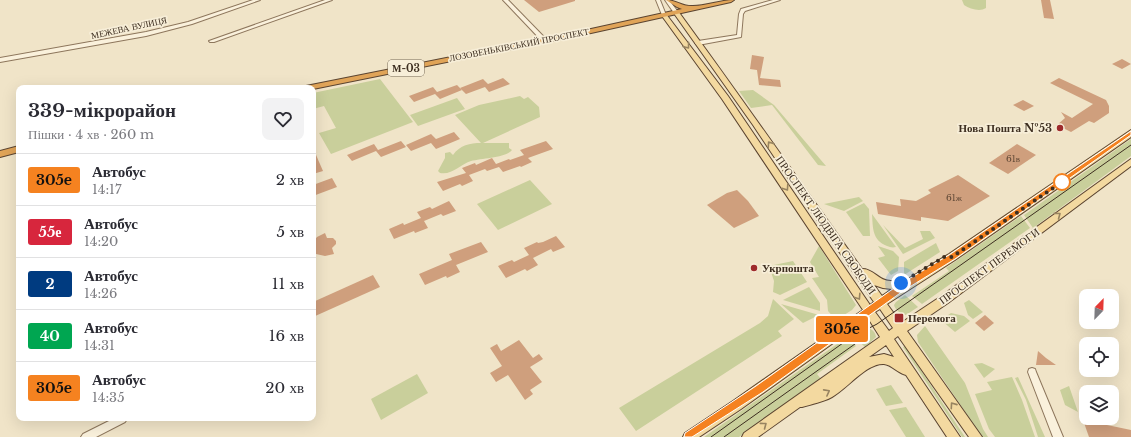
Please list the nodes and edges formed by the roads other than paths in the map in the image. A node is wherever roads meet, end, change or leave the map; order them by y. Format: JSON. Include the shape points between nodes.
{"nodes":[{"id":1,"x":258,"y":0,"type":"edge"},
{"id":2,"x":330,"y":0,"type":"edge"},
{"id":3,"x":505,"y":0,"type":"edge"},
{"id":4,"x":658,"y":0,"type":"edge"},
{"id":5,"x":668,"y":0,"type":"edge"},
{"id":6,"x":731,"y":0,"type":"edge"},
{"id":7,"x":778,"y":0,"type":"edge"},
{"id":8,"x":694,"y":9,"type":"junction"},
{"id":9,"x":676,"y":12,"type":"junction"},
{"id":10,"x":664,"y":15,"type":"junction"},
{"id":11,"x":544,"y":40,"type":"junction"},
{"id":12,"x":212,"y":41,"type":"dead end"},
{"id":13,"x":698,"y":43,"type":"junction"},
{"id":14,"x":0,"y":60,"type":"edge"},
{"id":15,"x":316,"y":86,"type":"edge"},
{"id":16,"x":1131,"y":133,"type":"edge"},
{"id":17,"x":16,"y":150,"type":"edge"},
{"id":18,"x":0,"y":154,"type":"edge"},
{"id":19,"x":1131,"y":162,"type":"edge"},
{"id":20,"x":848,"y":255,"type":"junction"},
{"id":21,"x":952,"y":257,"type":"junction"},
{"id":22,"x":880,"y":303,"type":"junction"},
{"id":23,"x":868,"y":311,"type":"junction"},
{"id":24,"x":900,"y":329,"type":"junction"},
{"id":25,"x":886,"y":338,"type":"junction"},
{"id":26,"x":1032,"y":372,"type":"dead end"},
{"id":27,"x":913,"y":376,"type":"junction"},
{"id":28,"x":791,"y":406,"type":"junction"},
{"id":29,"x":118,"y":421,"type":"edge"},
{"id":30,"x":86,"y":437,"type":"edge"},
{"id":31,"x":689,"y":437,"type":"edge"},
{"id":32,"x":748,"y":437,"type":"edge"},
{"id":33,"x":954,"y":437,"type":"edge"},
{"id":34,"x":976,"y":437,"type":"edge"},
{"id":35,"x":1058,"y":437,"type":"edge"}],
"edges":[{"from":1,"to":14,"type":"street","name":"МЕЖЕВА ВУЛИЦЯ","via":[[190,23],[146,34]]},
{"from":2,"to":12,"type":"street"},
{"from":3,"to":11,"type":"street"},
{"from":4,"to":10,"type":"street"},
{"from":5,"to":8,"type":"highway","via":[[679,6]]},
{"from":5,"to":9,"type":"street"},
{"from":6,"to":8,"type":"highway","name":"ЛОЗОВЕНЬКІВСЬКИЙ ПРОСПЕКТ","number":"М-03"},
{"from":7,"to":13,"type":"street","via":[[743,10],[739,36]]},
{"from":8,"to":9,"type":"highway","name":"ЛОЗОВЕНЬКІВСЬКИЙ ПРОСПЕКТ","number":"М-03"},
{"from":9,"to":10,"type":"highway","name":"ЛОЗОВЕНЬКІВСЬКИЙ ПРОСПЕКТ","number":"М-03"},
{"from":9,"to":13,"type":"main road","name":"ПРОСПЕКТ ЛЮДВІГА СВОБОДИ"},
{"from":10,"to":11,"type":"highway","name":"ЛОЗОВЕНЬКІВСЬКИЙ ПРОСПЕКТ","number":"М-03"},
{"from":10,"to":23,"type":"main road","name":"ПРОСПЕКТ ЛЮДВІГА СВОБОДИ","one_way":true,"via":[[723,95]]},
{"from":11,"to":15,"type":"highway","name":"ЛОЗОВЕНЬКІВСЬКИЙ ПРОСПЕКТ","number":"М-03"},
{"from":20,"to":13,"type":"main road","name":"ПРОСПЕКТ ЛЮДВІГА СВОБОДИ","one_way":true},
{"from":16,"to":21,"type":"main road"},
{"from":17,"to":18,"type":"highway"},
{"from":24,"to":19,"type":"main road","name":"ПРОСПЕКТ ПЕРЕМОГИ","one_way":true,"via":[[944,300]]},
{"from":20,"to":21,"type":"main road","via":[[872,280],[892,286],[944,257]]},
{"from":20,"to":22,"type":"main road","name":"ПРОСПЕКТ ЛЮДВІГА СВОБОДИ"},
{"from":21,"to":22,"type":"main road"},
{"from":22,"to":23,"type":"main road"},
{"from":22,"to":24,"type":"main road","name":"ПРОСПЕКТ ЛЮДВІГА СВОБОДИ"},
{"from":23,"to":25,"type":"main road","name":"ПРОСПЕКТ ЛЮДВІГА СВОБОДИ"},
{"from":23,"to":31,"type":"main road"},
{"from":24,"to":25,"type":"main road","name":"ПРОСПЕКТ ПЕРЕМОГИ"},
{"from":34,"to":24,"type":"main road","name":"ПРОСПЕКТ ЛЮДВІГА СВОБОДИ","one_way":true},
{"from":25,"to":27,"type":"main road","name":"ПРОСПЕКТ ЛЮДВІГА СВОБОДИ"},
{"from":25,"to":28,"type":"main road","name":"ПРОСПЕКТ ПЕРЕМОГИ"},
{"from":26,"to":35,"type":"street"},
{"from":28,"to":27,"type":"main road","one_way":true,"via":[[828,393],[869,362],[876,360],[892,360]]},
{"from":27,"to":33,"type":"main road","name":"ПРОСПЕКТ ЛЮДВІГА СВОБОДИ"},
{"from":32,"to":28,"type":"main road","name":"ПРОСПЕКТ ПЕРЕМОГИ","one_way":true},
{"from":29,"to":30,"type":"street"}]}
